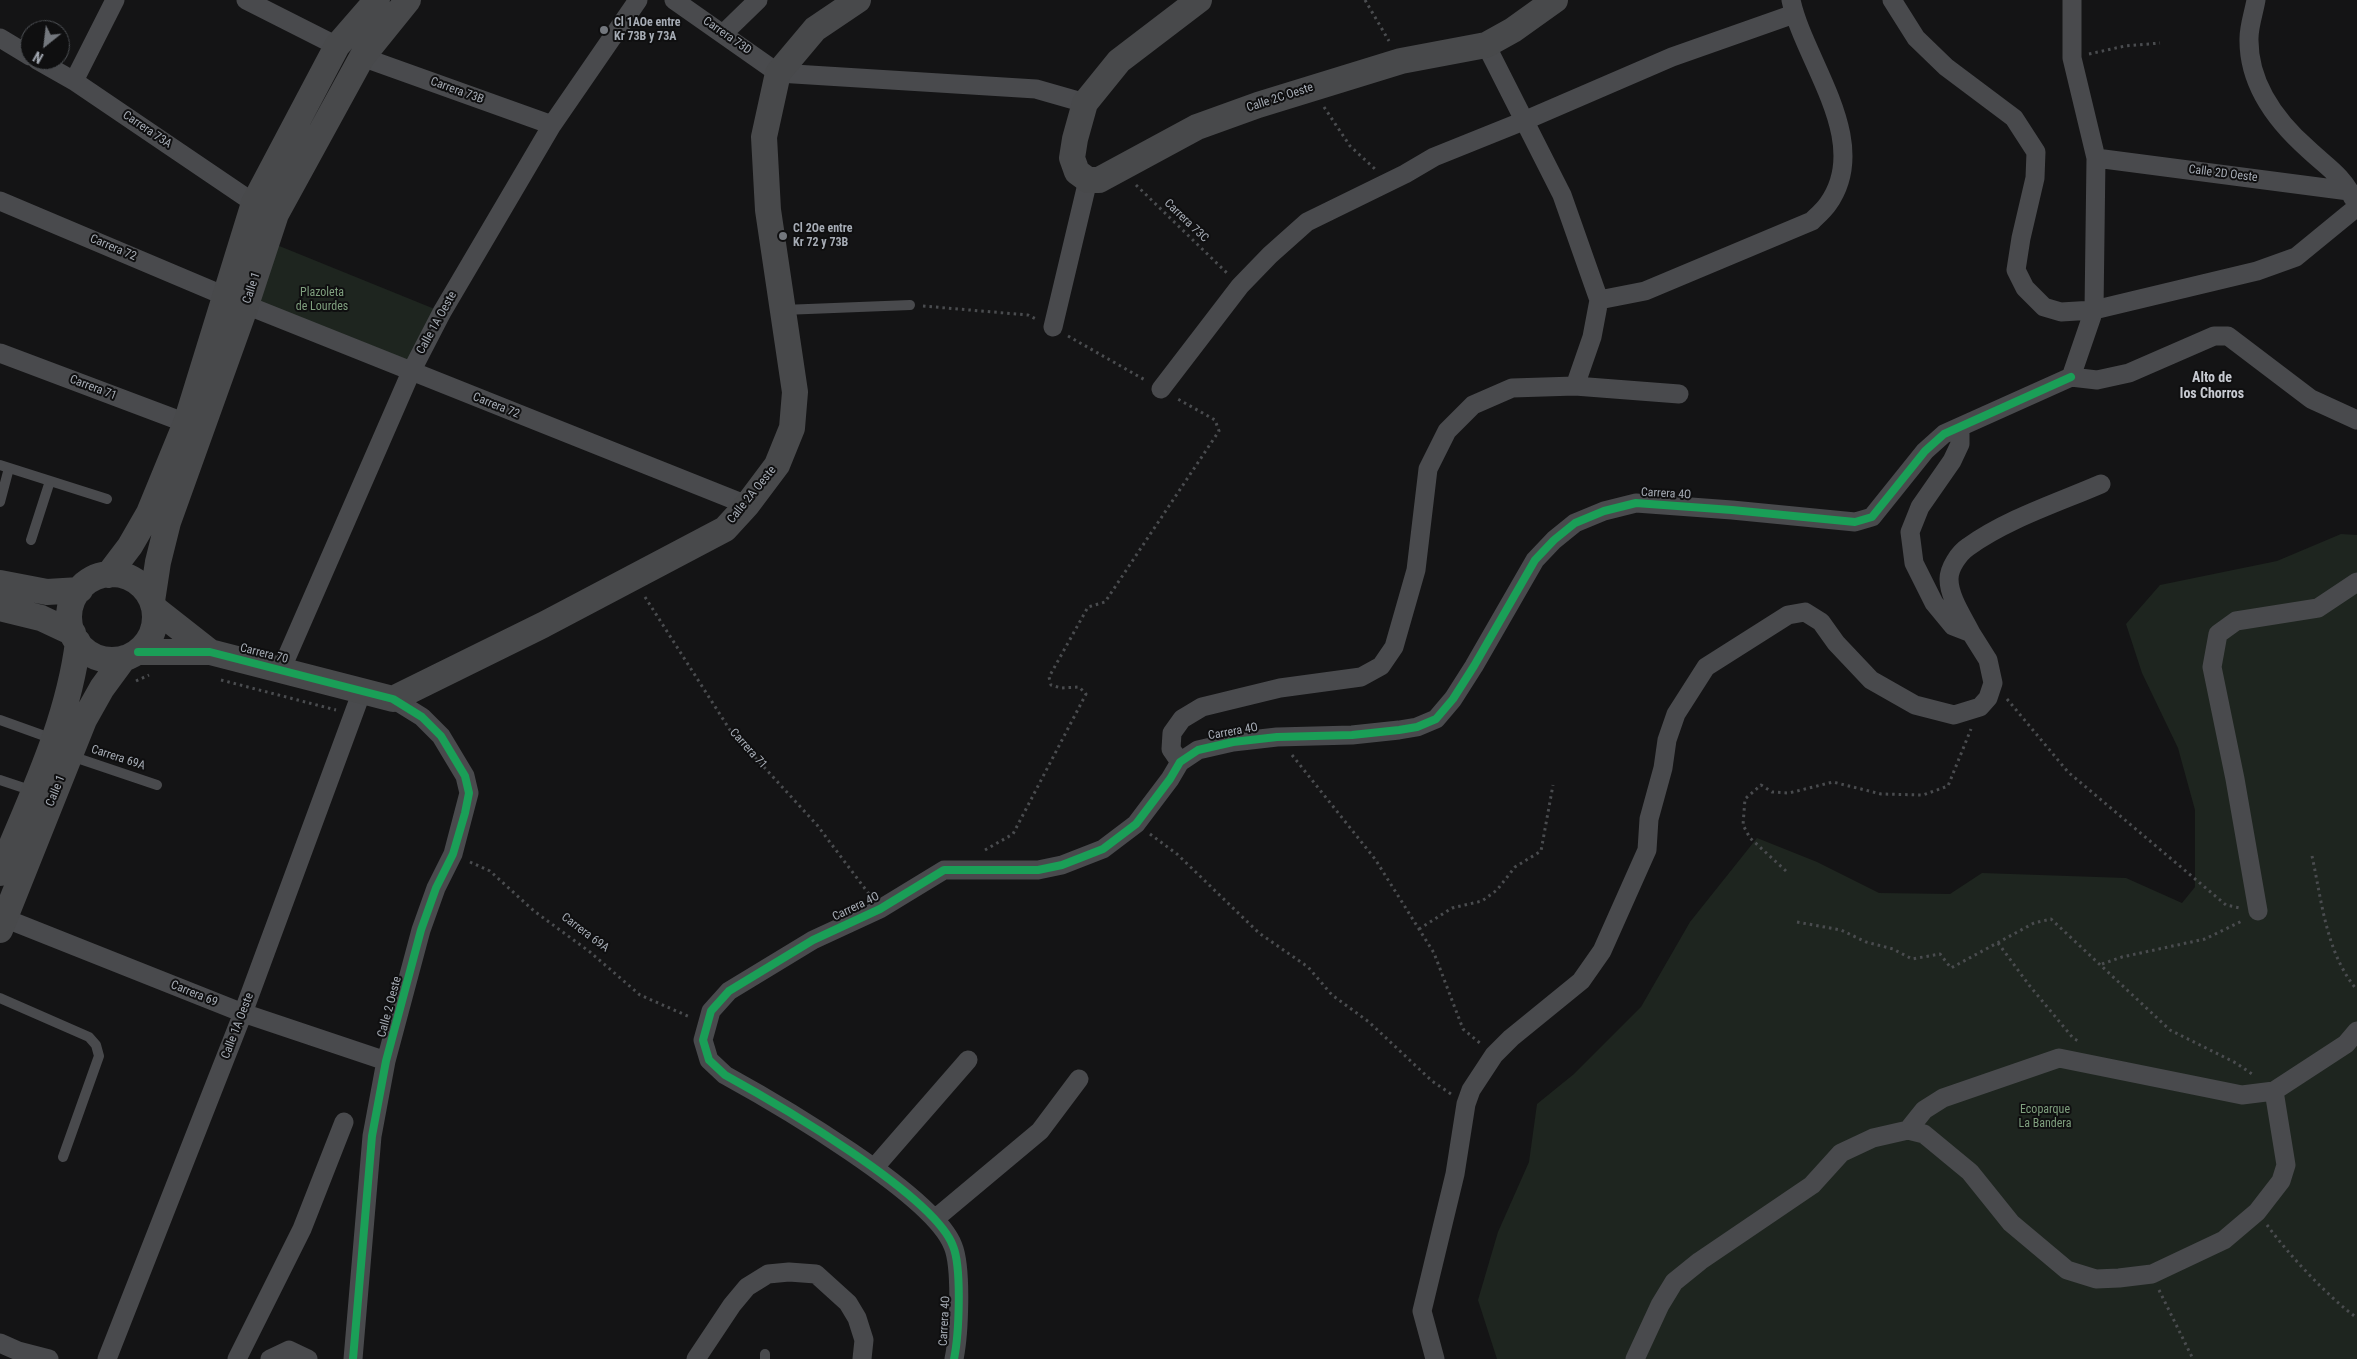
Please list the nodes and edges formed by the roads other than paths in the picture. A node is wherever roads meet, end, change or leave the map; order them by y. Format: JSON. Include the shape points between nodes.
{"nodes":[{"id":1,"x":115,"y":0,"type":"edge"},
{"id":2,"x":246,"y":0,"type":"edge"},
{"id":3,"x":377,"y":0,"type":"edge"},
{"id":4,"x":408,"y":0,"type":"edge"},
{"id":5,"x":638,"y":0,"type":"edge"},
{"id":6,"x":674,"y":0,"type":"edge"},
{"id":7,"x":758,"y":0,"type":"edge"},
{"id":8,"x":858,"y":0,"type":"edge"},
{"id":9,"x":1199,"y":0,"type":"edge"},
{"id":10,"x":1555,"y":0,"type":"edge"},
{"id":11,"x":1892,"y":0,"type":"edge"},
{"id":12,"x":2072,"y":0,"type":"edge"},
{"id":13,"x":2256,"y":0,"type":"edge"},
{"id":14,"x":1793,"y":7,"type":"edge"},
{"id":15,"x":724,"y":33,"type":"junction"},
{"id":16,"x":0,"y":38,"type":"edge"},
{"id":17,"x":1486,"y":45,"type":"junction"},
{"id":18,"x":337,"y":46,"type":"junction"},
{"id":19,"x":20,"y":50,"type":"edge"},
{"id":20,"x":362,"y":57,"type":"junction"},
{"id":21,"x":55,"y":70,"type":"edge"},
{"id":22,"x":778,"y":73,"type":"junction"},
{"id":23,"x":74,"y":81,"type":"junction"},
{"id":24,"x":1085,"y":103,"type":"junction"},
{"id":25,"x":1526,"y":120,"type":"junction"},
{"id":26,"x":552,"y":125,"type":"junction"},
{"id":27,"x":2096,"y":158,"type":"junction"},
{"id":28,"x":1088,"y":180,"type":"junction"},
{"id":29,"x":0,"y":201,"type":"edge"},
{"id":30,"x":2354,"y":201,"type":"edge"},
{"id":31,"x":254,"y":203,"type":"junction"},
{"id":32,"x":236,"y":300,"type":"junction"},
{"id":33,"x":1599,"y":300,"type":"junction"},
{"id":34,"x":910,"y":305,"type":"road end"},
{"id":35,"x":782,"y":310,"type":"junction"},
{"id":36,"x":2094,"y":310,"type":"junction"},
{"id":37,"x":1053,"y":327,"type":"road end"},
{"id":38,"x":0,"y":353,"type":"edge"},
{"id":39,"x":411,"y":372,"type":"junction"},
{"id":40,"x":2071,"y":377,"type":"junction"},
{"id":41,"x":1576,"y":386,"type":"junction"},
{"id":42,"x":1161,"y":389,"type":"road end"},
{"id":43,"x":1678,"y":394,"type":"dead end"},
{"id":44,"x":2357,"y":420,"type":"edge"},
{"id":45,"x":186,"y":423,"type":"junction"},
{"id":46,"x":1960,"y":426,"type":"junction"},
{"id":47,"x":5,"y":467,"type":"edge"},
{"id":48,"x":50,"y":481,"type":"junction"},
{"id":49,"x":2101,"y":484,"type":"dead end"},
{"id":50,"x":107,"y":499,"type":"dead end"},
{"id":51,"x":0,"y":502,"type":"edge"},
{"id":52,"x":747,"y":505,"type":"junction"},
{"id":53,"x":31,"y":540,"type":"dead end"},
{"id":54,"x":108,"y":575,"type":"junction"},
{"id":55,"x":0,"y":582,"type":"edge"},
{"id":56,"x":2357,"y":582,"type":"edge"},
{"id":57,"x":80,"y":590,"type":"junction"},
{"id":58,"x":153,"y":605,"type":"junction"},
{"id":59,"x":0,"y":608,"type":"edge"},
{"id":60,"x":1971,"y":633,"type":"junction"},
{"id":61,"x":75,"y":638,"type":"junction"},
{"id":62,"x":210,"y":652,"type":"junction"},
{"id":63,"x":131,"y":655,"type":"junction"},
{"id":64,"x":280,"y":670,"type":"junction"},
{"id":65,"x":373,"y":700,"type":"junction"},
{"id":66,"x":0,"y":720,"type":"edge"},
{"id":67,"x":62,"y":747,"type":"junction"},
{"id":68,"x":1180,"y":762,"type":"junction"},
{"id":69,"x":0,"y":780,"type":"edge"},
{"id":70,"x":157,"y":785,"type":"dead end"},
{"id":71,"x":33,"y":791,"type":"junction"},
{"id":72,"x":5,"y":844,"type":"edge"},
{"id":73,"x":0,"y":874,"type":"edge"},
{"id":74,"x":2258,"y":911,"type":"road end"},
{"id":75,"x":2,"y":924,"type":"edge"},
{"id":76,"x":0,"y":998,"type":"edge"},
{"id":77,"x":244,"y":1013,"type":"junction"},
{"id":78,"x":2357,"y":1031,"type":"edge"},
{"id":79,"x":968,"y":1060,"type":"dead end"},
{"id":80,"x":386,"y":1061,"type":"junction"},
{"id":81,"x":1079,"y":1079,"type":"dead end"},
{"id":82,"x":2274,"y":1091,"type":"junction"},
{"id":83,"x":344,"y":1122,"type":"dead end"},
{"id":84,"x":1908,"y":1130,"type":"junction"},
{"id":85,"x":63,"y":1157,"type":"dead end"},
{"id":86,"x":874,"y":1168,"type":"junction"},
{"id":87,"x":936,"y":1218,"type":"junction"},
{"id":88,"x":0,"y":1343,"type":"edge"},
{"id":89,"x":14,"y":1355,"type":"edge"},
{"id":90,"x":49,"y":1359,"type":"edge"},
{"id":91,"x":107,"y":1359,"type":"edge"},
{"id":92,"x":237,"y":1359,"type":"edge"},
{"id":93,"x":270,"y":1359,"type":"edge"},
{"id":94,"x":308,"y":1359,"type":"edge"},
{"id":95,"x":353,"y":1359,"type":"edge"},
{"id":96,"x":696,"y":1359,"type":"edge"},
{"id":97,"x":862,"y":1359,"type":"edge"},
{"id":98,"x":954,"y":1359,"type":"edge"},
{"id":99,"x":1435,"y":1359,"type":"edge"},
{"id":100,"x":1635,"y":1359,"type":"edge"}],
"edges":[{"from":1,"to":23,"type":"street"},
{"from":2,"to":18,"type":"street"},
{"from":3,"to":18,"type":"street","name":"Calle 1"},
{"from":4,"to":20,"type":"street","name":"Calle 1"},
{"from":5,"to":26,"type":"street","name":"Calle 1A Oeste"},
{"from":6,"to":15,"type":"street","name":"Carrera 73D"},
{"from":7,"to":15,"type":"street"},
{"from":8,"to":22,"type":"street","name":"Calle 2A Oeste","via":[[815,29]]},
{"from":9,"to":24,"type":"street","via":[[1119,61]]},
{"from":10,"to":17,"type":"street","name":"Calle 2C Oeste"},
{"from":11,"to":36,"type":"street","via":[[1916,38],[1946,68],[2014,118],[2036,152],[2035,178],[2016,270],[2025,288],[2044,307],[2061,312]]},
{"from":12,"to":27,"type":"street","via":[[2072,58]]},
{"from":13,"to":30,"type":"street","via":[[2249,38],[2256,83],[2277,118],[2309,151],[2337,173]]},
{"from":14,"to":25,"type":"street"},
{"from":14,"to":33,"type":"street","via":[[1840,129],[1842,163],[1838,186],[1828,205],[1812,221],[1654,287]]},
{"from":15,"to":22,"type":"street","name":"Carrera 73D"},
{"from":16,"to":19,"type":"street"},
{"from":17,"to":25,"type":"street"},
{"from":17,"to":28,"type":"street","name":"Calle 2C Oeste","via":[[1401,61],[1310,88],[1197,127],[1100,180]]},
{"from":18,"to":31,"type":"street","name":"Calle 1"},
{"from":20,"to":26,"type":"street","name":"Carrera 73B"},
{"from":20,"to":32,"type":"street","name":"Calle 1","via":[[276,214]]},
{"from":21,"to":23,"type":"street","name":"Carrera 73A"},
{"from":22,"to":24,"type":"street","via":[[1036,88]]},
{"from":22,"to":35,"type":"street","name":"Calle 2A Oeste","via":[[764,136],[768,210]]},
{"from":23,"to":31,"type":"street","name":"Carrera 73A"},
{"from":24,"to":28,"type":"street","via":[[1072,158],[1077,172]]},
{"from":25,"to":33,"type":"street","via":[[1562,195]]},
{"from":25,"to":42,"type":"street","via":[[1434,157],[1307,222],[1240,286]]},
{"from":26,"to":39,"type":"street","name":"Calle 1A Oeste","via":[[442,312]]},
{"from":27,"to":30,"type":"street","name":"Calle 2D Oeste"},
{"from":27,"to":36,"type":"street"},
{"from":28,"to":37,"type":"street"},
{"from":29,"to":32,"type":"street","name":"Carrera 72"},
{"from":30,"to":36,"type":"street","via":[[2296,256],[2257,271]]},
{"from":31,"to":32,"type":"street","name":"Calle 1"},
{"from":32,"to":39,"type":"street","name":"Carrera 72"},
{"from":32,"to":45,"type":"street","name":"Calle 1"},
{"from":32,"to":58,"type":"street","name":"Calle 1","via":[[168,522],[158,562]]},
{"from":33,"to":41,"type":"street","via":[[1592,338]]},
{"from":34,"to":35,"type":"lane"},
{"from":35,"to":52,"type":"street","name":"Calle 2A Oeste","via":[[795,392],[792,428],[777,465]]},
{"from":36,"to":40,"type":"street"},
{"from":38,"to":45,"type":"street","name":"Carrera 71"},
{"from":39,"to":52,"type":"street","name":"Carrera 72"},
{"from":39,"to":64,"type":"street","name":"Calle 1A Oeste"},
{"from":40,"to":44,"type":"street","via":[[2097,380],[2129,373],[2214,336],[2228,336],[2311,399]]},
{"from":40,"to":46,"type":"street","name":"Carrera 4O"},
{"from":41,"to":43,"type":"street"},
{"from":41,"to":68,"type":"street","via":[[1512,388],[1473,405],[1447,430],[1428,470],[1416,570],[1394,647],[1381,666],[1361,676],[1280,688],[1202,706],[1182,718],[1172,732],[1171,749]]},
{"from":45,"to":54,"type":"street","name":"Calle 1","via":[[149,513]]},
{"from":46,"to":60,"type":"street","via":[[1960,444],[1952,461],[1920,507],[1910,532],[1914,563],[1934,603],[1953,626]]},
{"from":46,"to":68,"type":"street","name":"Carrera 4O","via":[[1944,434],[1924,451],[1872,517],[1855,522],[1636,503],[1575,523],[1535,560],[1474,666],[1436,718],[1399,730],[1233,742],[1198,750]]},
{"from":47,"to":48,"type":"lane"},
{"from":47,"to":51,"type":"lane"},
{"from":48,"to":50,"type":"lane"},
{"from":48,"to":53,"type":"lane"},
{"from":49,"to":60,"type":"street","via":[[2036,512],[1966,548],[1954,563],[1949,579],[1956,604]]},
{"from":52,"to":65,"type":"street","name":"Calle 2A Oeste","via":[[725,529],[543,625]]},
{"from":54,"to":57,"type":"street","via":[[89,581]]},
{"from":54,"to":58,"type":"street","via":[[137,582]]},
{"from":55,"to":57,"type":"street","via":[[47,592]]},
{"from":56,"to":74,"type":"street","via":[[2318,608],[2236,621],[2218,634],[2212,668]]},
{"from":57,"to":61,"type":"street","via":[[71,607],[70,620]]},
{"from":58,"to":62,"type":"street","name":"Carrera 70"},
{"from":58,"to":63,"type":"street","via":[[153,632]]},
{"from":59,"to":61,"type":"street","via":[[41,618]]},
{"from":60,"to":99,"type":"street","via":[[1988,660],[1994,683],[1980,707],[1954,715],[1915,705],[1871,680],[1821,622],[1805,612],[1788,615],[1706,667],[1676,714],[1648,819],[1647,850],[1602,951],[1581,981],[1510,1038],[1494,1055],[1471,1090],[1456,1174],[1422,1311]]},
{"from":61,"to":63,"type":"street","via":[[99,658],[116,660]]},
{"from":61,"to":67,"type":"street","name":"Calle 1","via":[[73,679]]},
{"from":62,"to":63,"type":"street","name":"Carrera 70"},
{"from":62,"to":64,"type":"street","name":"Carrera 70"},
{"from":63,"to":67,"type":"street","name":"Calle 1","via":[[102,688],[84,720]]},
{"from":64,"to":65,"type":"street","name":"Carrera 70"},
{"from":65,"to":77,"type":"street","name":"Calle 1A Oeste"},
{"from":65,"to":80,"type":"street","name":"Calle 2 Oeste","via":[[422,717],[441,736],[466,776],[469,793],[453,854],[421,930]]},
{"from":66,"to":67,"type":"lane","name":"Carrera 69A"},
{"from":67,"to":70,"type":"lane","name":"Carrera 69A"},
{"from":67,"to":71,"type":"street","name":"Calle 1"},
{"from":67,"to":75,"type":"street","name":"Calle 1"},
{"from":68,"to":86,"type":"street","name":"Carrera 4O","via":[[1136,824],[1103,849],[1062,865],[1038,870],[944,870],[880,909],[813,940],[740,983],[711,1011],[703,1040],[708,1060],[725,1075]]},
{"from":69,"to":71,"type":"lane"},
{"from":71,"to":72,"type":"street","name":"Calle 1"},
{"from":72,"to":73,"type":"street","name":"Calle 1"},
{"from":75,"to":77,"type":"street","name":"Carrera 69"},
{"from":76,"to":85,"type":"lane","via":[[89,1037],[96,1045],[99,1056]]},
{"from":77,"to":80,"type":"street","name":"Carrera 69"},
{"from":77,"to":91,"type":"street","name":"Calle 1A Oeste"},
{"from":78,"to":82,"type":"street","via":[[2346,1044]]},
{"from":79,"to":86,"type":"street"},
{"from":80,"to":95,"type":"street","name":"Calle 2 Oeste","via":[[372,1136]]},
{"from":81,"to":87,"type":"street","via":[[1040,1131]]},
{"from":82,"to":84,"type":"street","via":[[2242,1095],[2058,1058],[1943,1098],[1924,1110]]},
{"from":82,"to":84,"type":"street","via":[[2286,1165],[2281,1181],[2257,1212],[2224,1240],[2152,1274],[2096,1279],[2067,1270],[2011,1223],[1970,1172],[1924,1134]]},
{"from":83,"to":92,"type":"street","via":[[302,1228]]},
{"from":84,"to":100,"type":"street","via":[[1873,1138],[1841,1153],[1812,1185],[1700,1260],[1674,1282]]},
{"from":86,"to":87,"type":"street","name":"Carrera 4O"},
{"from":87,"to":98,"type":"street","name":"Carrera 4O","via":[[955,1255],[958,1283]]},
{"from":88,"to":89,"type":"street"},
{"from":89,"to":90,"type":"street"},
{"from":93,"to":94,"type":"street","via":[[289,1350]]},
{"from":96,"to":97,"type":"street","via":[[747,1287],[768,1274],[789,1272],[816,1274],[848,1303],[864,1340]]}]}
